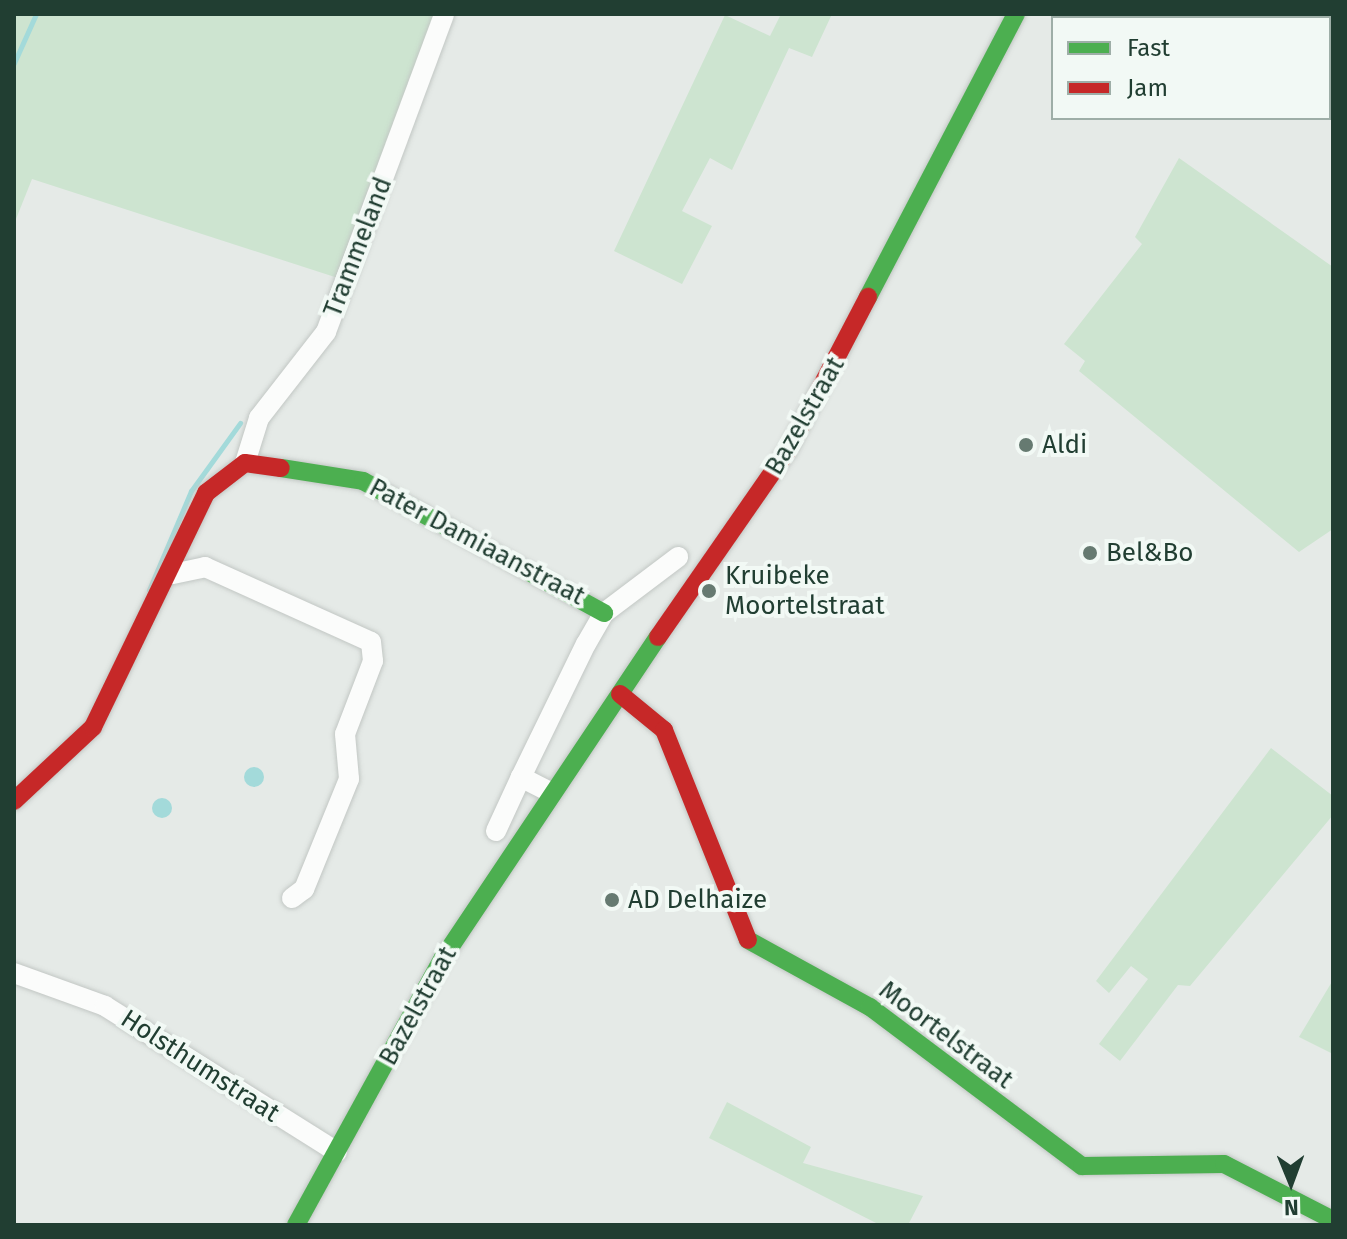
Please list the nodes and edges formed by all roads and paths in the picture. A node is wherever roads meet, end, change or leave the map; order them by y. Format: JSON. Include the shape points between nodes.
{"nodes":[{"id":1,"x":444,"y":14,"type":"edge"},
{"id":2,"x":1016,"y":14,"type":"edge"},
{"id":3,"x":245,"y":463,"type":"junction"},
{"id":4,"x":678,"y":557,"type":"dead end"},
{"id":5,"x":173,"y":574,"type":"junction"},
{"id":6,"x":604,"y":613,"type":"junction"},
{"id":7,"x":620,"y":694,"type":"junction"},
{"id":8,"x":521,"y":777,"type":"junction"},
{"id":9,"x":550,"y":792,"type":"junction"},
{"id":10,"x":14,"y":801,"type":"edge"},
{"id":11,"x":496,"y":831,"type":"dead end"},
{"id":12,"x":292,"y":898,"type":"dead end"},
{"id":13,"x":14,"y":973,"type":"edge"},
{"id":14,"x":337,"y":1152,"type":"junction"},
{"id":15,"x":1333,"y":1220,"type":"edge"},
{"id":16,"x":296,"y":1225,"type":"edge"}],
"edges":[{"from":1,"to":3,"type":"street","name":"Trammeland","via":[[326,332],[251,430]]},
{"from":2,"to":7,"type":"street","name":"Bazelstraat","via":[[788,450]]},
{"from":3,"to":5,"type":"street","via":[[206,493]]},
{"from":3,"to":6,"type":"street","name":"Pater Damiaanstraat","via":[[363,481]]},
{"from":4,"to":6,"type":"street"},
{"from":5,"to":10,"type":"street","via":[[93,727]]},
{"from":5,"to":12,"type":"street","via":[[205,567],[371,642],[373,661],[345,734],[349,779],[304,889]]},
{"from":6,"to":8,"type":"street"},
{"from":7,"to":9,"type":"street","name":"Bazelstraat"},
{"from":7,"to":15,"type":"street","name":"Moortelstraat","via":[[664,730],[738,926],[750,942],[902,1029],[1082,1166],[1224,1164]]},
{"from":8,"to":9,"type":"street"},
{"from":8,"to":11,"type":"street"},
{"from":9,"to":14,"type":"street","name":"Bazelstraat","via":[[443,958]]},
{"from":13,"to":14,"type":"street","name":"Holsthumstraat","via":[[117,1013]]},
{"from":14,"to":16,"type":"street","name":"Bazelstraat"}]}
